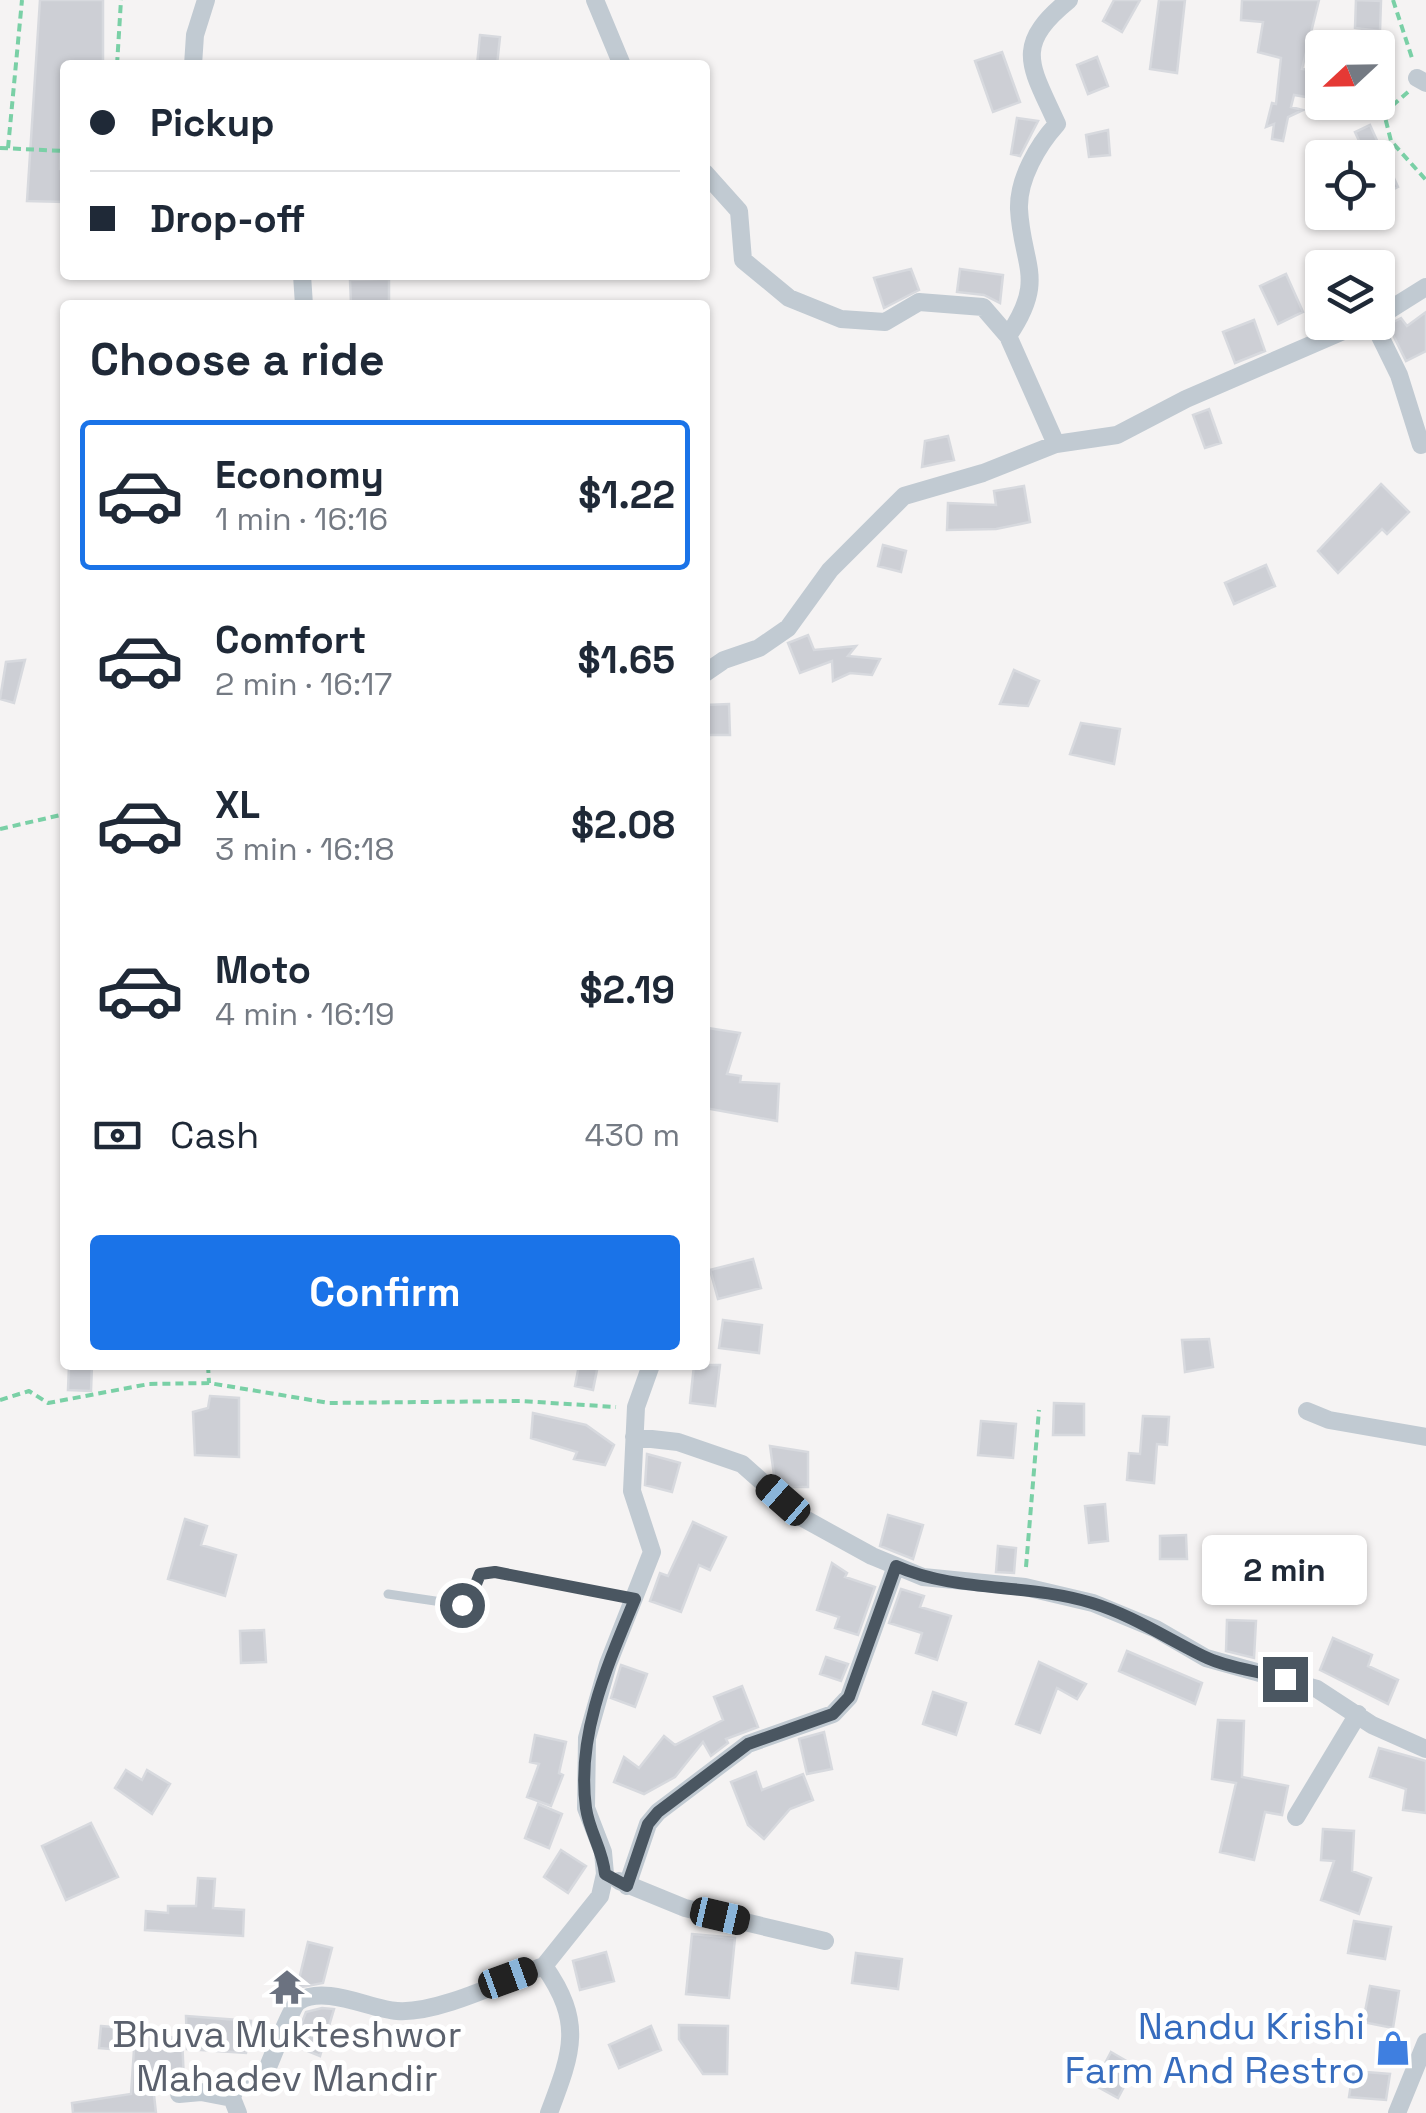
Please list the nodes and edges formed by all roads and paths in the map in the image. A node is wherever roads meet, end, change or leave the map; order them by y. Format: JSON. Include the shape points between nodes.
{"nodes":[{"id":1,"x":22,"y":0,"type":"edge"},
{"id":2,"x":121,"y":0,"type":"edge"},
{"id":3,"x":206,"y":0,"type":"edge"},
{"id":4,"x":595,"y":0,"type":"edge"},
{"id":5,"x":1068,"y":0,"type":"edge"},
{"id":6,"x":1393,"y":0,"type":"edge"},
{"id":7,"x":117,"y":60,"type":"edge"},
{"id":8,"x":193,"y":60,"type":"edge"},
{"id":9,"x":620,"y":60,"type":"edge"},
{"id":10,"x":1421,"y":80,"type":"edge"},
{"id":11,"x":0,"y":148,"type":"edge"},
{"id":12,"x":8,"y":148,"type":"junction"},
{"id":13,"x":60,"y":151,"type":"edge"},
{"id":14,"x":710,"y":178,"type":"edge"},
{"id":15,"x":1426,"y":180,"type":"edge"},
{"id":16,"x":1426,"y":288,"type":"edge"},
{"id":17,"x":1395,"y":307,"type":"edge"},
{"id":18,"x":1008,"y":336,"type":"junction"},
{"id":19,"x":1322,"y":340,"type":"edge"},
{"id":20,"x":1384,"y":340,"type":"edge"},
{"id":21,"x":1056,"y":444,"type":"junction"},
{"id":22,"x":1420,"y":445,"type":"dead end"},
{"id":23,"x":710,"y":670,"type":"edge"},
{"id":24,"x":60,"y":815,"type":"edge"},
{"id":25,"x":0,"y":828,"type":"edge"},
{"id":26,"x":208,"y":1370,"type":"edge"},
{"id":27,"x":649,"y":1370,"type":"edge"},
{"id":28,"x":209,"y":1383,"type":"junction"},
{"id":29,"x":0,"y":1400,"type":"edge"},
{"id":30,"x":636,"y":1408,"type":"junction"},
{"id":31,"x":1039,"y":1410,"type":"dead end"},
{"id":32,"x":1307,"y":1411,"type":"dead end"},
{"id":33,"x":1426,"y":1437,"type":"edge"},
{"id":34,"x":634,"y":1438,"type":"junction"},
{"id":35,"x":896,"y":1566,"type":"junction"},
{"id":36,"x":1025,"y":1587,"type":"junction"},
{"id":37,"x":388,"y":1594,"type":"dead end"},
{"id":38,"x":635,"y":1599,"type":"junction"},
{"id":39,"x":1358,"y":1714,"type":"junction"},
{"id":40,"x":1426,"y":1749,"type":"edge"},
{"id":41,"x":1296,"y":1817,"type":"dead end"},
{"id":42,"x":605,"y":1874,"type":"junction"},
{"id":43,"x":627,"y":1886,"type":"junction"},
{"id":44,"x":825,"y":1941,"type":"dead end"},
{"id":45,"x":544,"y":1966,"type":"junction"},
{"id":46,"x":1426,"y":2042,"type":"edge"},
{"id":47,"x":179,"y":2094,"type":"dead end"},
{"id":48,"x":235,"y":2106,"type":"edge"},
{"id":49,"x":549,"y":2113,"type":"edge"},
{"id":50,"x":1397,"y":2113,"type":"edge"}],
"edges":[{"from":1,"to":12,"type":"path"},
{"from":2,"to":7,"type":"path"},
{"from":3,"to":8,"type":"street"},
{"from":4,"to":9,"type":"street"},
{"from":5,"to":18,"type":"street","via":[[1039,24],[1030,64],[1057,124],[1037,146],[1019,206],[1033,274],[1022,316]]},
{"from":6,"to":10,"type":"path"},
{"from":10,"to":15,"type":"path","via":[[1384,113],[1390,141]]},
{"from":11,"to":12,"type":"path"},
{"from":12,"to":13,"type":"path"},
{"from":14,"to":18,"type":"street","via":[[739,210],[743,260],[789,298],[841,319],[885,322],[920,302],[983,307]]},
{"from":16,"to":17,"type":"street"},
{"from":18,"to":21,"type":"street"},
{"from":19,"to":21,"type":"street","via":[[1117,434]]},
{"from":20,"to":22,"type":"street"},
{"from":21,"to":23,"type":"street","via":[[904,496],[830,570],[788,628]]},
{"from":24,"to":25,"type":"path"},
{"from":26,"to":28,"type":"path"},
{"from":27,"to":30,"type":"street"},
{"from":28,"to":29,"type":"path","via":[[148,1384],[48,1403],[29,1391]]},
{"from":28,"to":30,"type":"path","via":[[329,1403],[520,1401]]},
{"from":30,"to":34,"type":"street"},
{"from":31,"to":36,"type":"path"},
{"from":32,"to":33,"type":"street"},
{"from":34,"to":35,"type":"street","via":[[678,1442],[742,1464],[804,1518]]},
{"from":34,"to":38,"type":"street","via":[[632,1491],[652,1552]]},
{"from":35,"to":36,"type":"street","via":[[923,1578]]},
{"from":35,"to":43,"type":"street","via":[[849,1697],[833,1714],[748,1744],[658,1812]]},
{"from":36,"to":39,"type":"street","via":[[1093,1603],[1206,1658],[1316,1689]]},
{"from":37,"to":38,"type":"lane","via":[[462,1605],[480,1574],[495,1572]]},
{"from":38,"to":42,"type":"street","via":[[587,1738],[586,1808]]},
{"from":39,"to":40,"type":"street"},
{"from":39,"to":41,"type":"street"},
{"from":42,"to":43,"type":"street"},
{"from":42,"to":45,"type":"street","via":[[600,1896]]},
{"from":43,"to":44,"type":"street","via":[[685,1908]]},
{"from":45,"to":48,"type":"street","via":[[399,2011],[311,1996],[296,2002],[261,2083],[236,2086]]},
{"from":45,"to":49,"type":"street","via":[[564,1995],[572,2052]]},
{"from":46,"to":50,"type":"street"},
{"from":47,"to":48,"type":"street","via":[[201,2092]]}]}
